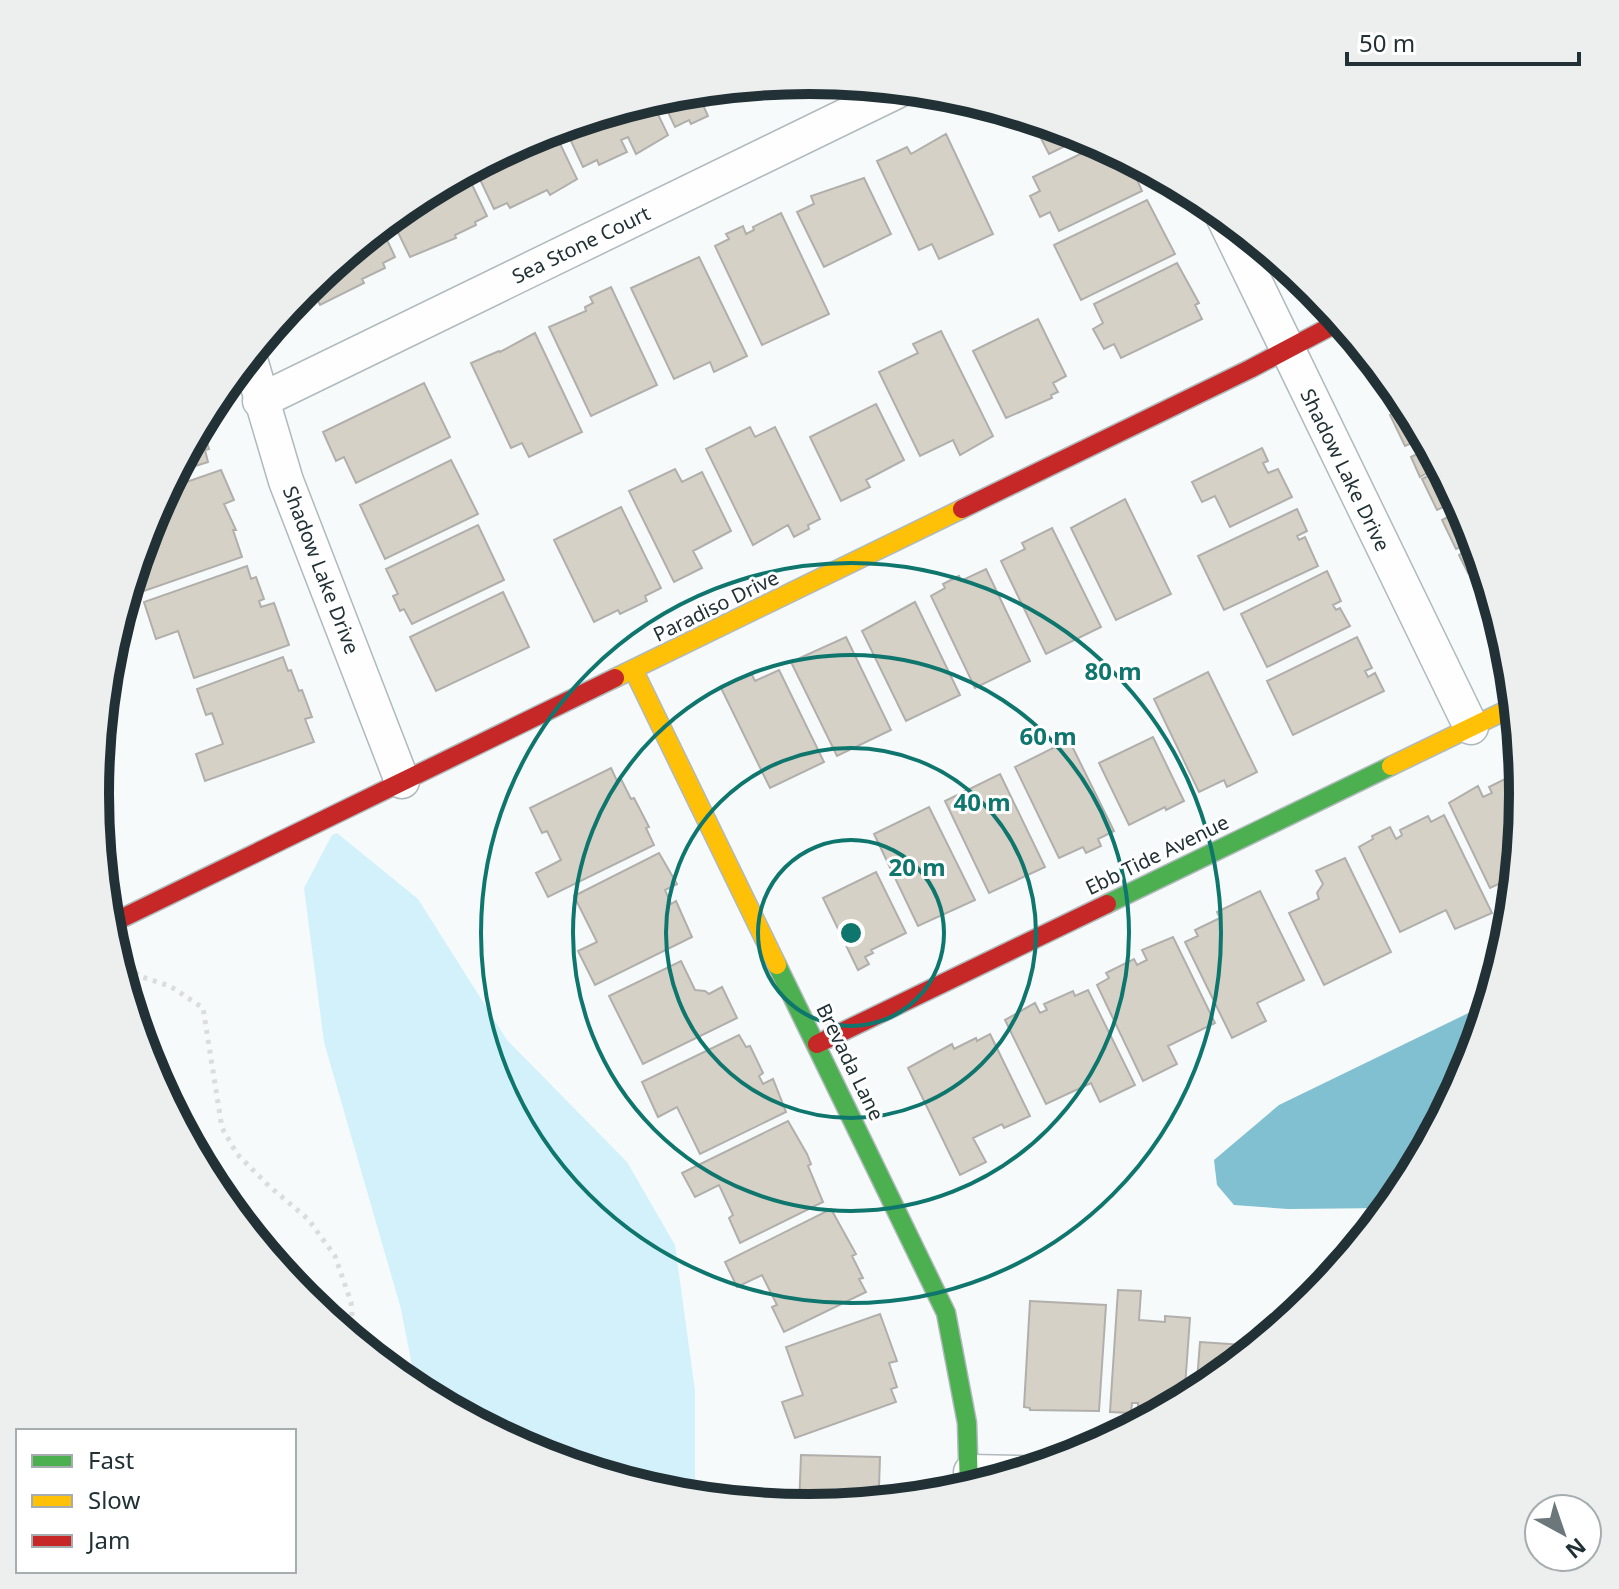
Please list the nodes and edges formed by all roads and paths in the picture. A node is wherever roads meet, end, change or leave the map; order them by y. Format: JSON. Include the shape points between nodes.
{"nodes":[{"id":1,"x":883,"y":98,"type":"edge"},
{"id":2,"x":1233,"y":237,"type":"edge"},
{"id":3,"x":1330,"y":327,"type":"edge"},
{"id":4,"x":1286,"y":349,"type":"junction"},
{"id":5,"x":252,"y":370,"type":"edge"},
{"id":6,"x":260,"y":401,"type":"junction"},
{"id":7,"x":634,"y":671,"type":"junction"},
{"id":8,"x":1505,"y":711,"type":"edge"},
{"id":9,"x":1471,"y":727,"type":"junction"},
{"id":10,"x":402,"y":781,"type":"junction"},
{"id":11,"x":120,"y":919,"type":"edge"},
{"id":12,"x":131,"y":968,"type":"edge"},
{"id":13,"x":817,"y":1044,"type":"junction"},
{"id":14,"x":353,"y":1325,"type":"edge"},
{"id":15,"x":970,"y":1476,"type":"edge"}],
"edges":[{"from":1,"to":6,"type":"street","name":"Sea Stone Court"},
{"from":2,"to":4,"type":"street","name":"Shadow Lake Drive"},
{"from":3,"to":4,"type":"street","name":"Paradiso Drive"},
{"from":4,"to":7,"type":"street","name":"Paradiso Drive"},
{"from":4,"to":9,"type":"street","name":"Shadow Lake Drive"},
{"from":5,"to":6,"type":"street","name":"Shadow Lake Drive"},
{"from":6,"to":10,"type":"street","name":"Shadow Lake Drive"},
{"from":7,"to":10,"type":"street","name":"Paradiso Drive"},
{"from":7,"to":13,"type":"street","name":"Brevada Lane"},
{"from":8,"to":9,"type":"street","name":"Ebb Tide Avenue"},
{"from":9,"to":13,"type":"street","name":"Ebb Tide Avenue"},
{"from":10,"to":11,"type":"street","name":"Paradiso Drive"},
{"from":12,"to":14,"type":"path","via":[[203,1008],[222,1128],[237,1154],[308,1219],[335,1256],[351,1302]]},
{"from":13,"to":15,"type":"street","name":"Brevada Lane","via":[[946,1313],[962,1395]]}]}
